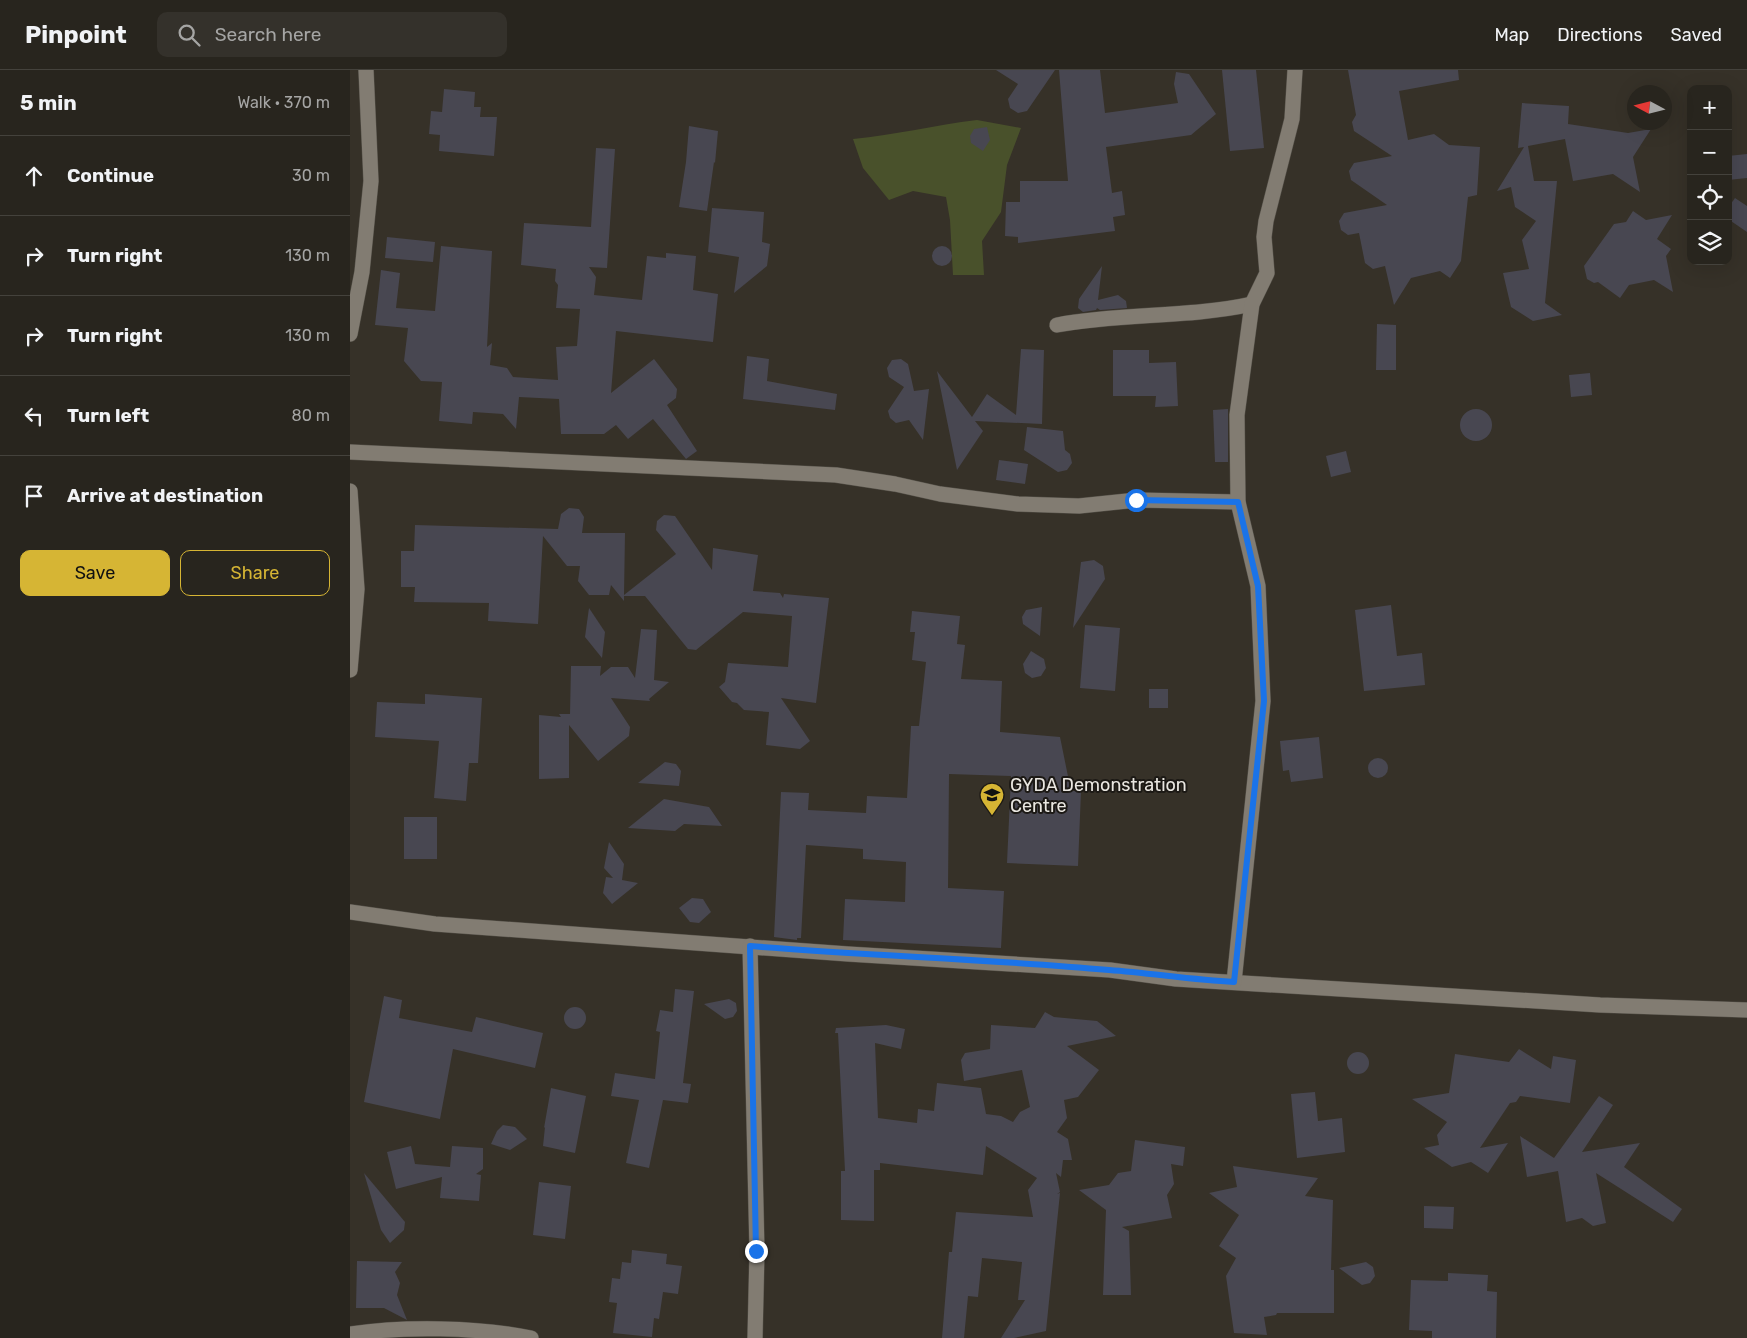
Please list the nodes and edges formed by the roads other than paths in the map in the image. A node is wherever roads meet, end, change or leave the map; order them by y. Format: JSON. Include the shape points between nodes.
{"nodes":[{"id":1,"x":366,"y":70,"type":"edge"},
{"id":2,"x":1295,"y":70,"type":"edge"},
{"id":3,"x":1252,"y":304,"type":"junction"},
{"id":4,"x":1057,"y":325,"type":"dead end"},
{"id":5,"x":350,"y":334,"type":"edge"},
{"id":6,"x":350,"y":452,"type":"edge"},
{"id":7,"x":350,"y":491,"type":"edge"},
{"id":8,"x":1238,"y":502,"type":"junction"},
{"id":9,"x":350,"y":670,"type":"edge"},
{"id":10,"x":350,"y":912,"type":"edge"},
{"id":11,"x":750,"y":946,"type":"junction"},
{"id":12,"x":1234,"y":982,"type":"junction"},
{"id":13,"x":1747,"y":1010,"type":"edge"},
{"id":14,"x":350,"y":1334,"type":"edge"},
{"id":15,"x":531,"y":1338,"type":"edge"},
{"id":16,"x":755,"y":1338,"type":"edge"}],
"edges":[{"from":1,"to":5,"type":"street","via":[[371,181],[362,272]]},
{"from":2,"to":3,"type":"street","via":[[1292,119],[1266,221],[1267,273]]},
{"from":3,"to":4,"type":"street"},
{"from":3,"to":8,"type":"street","via":[[1237,415]]},
{"from":6,"to":8,"type":"street","via":[[836,475],[1018,504],[1079,506],[1136,500]]},
{"from":7,"to":9,"type":"street","via":[[357,589]]},
{"from":8,"to":12,"type":"street","via":[[1258,586],[1264,701]]},
{"from":10,"to":11,"type":"street","via":[[435,924]]},
{"from":11,"to":12,"type":"street","via":[[1110,970],[1176,979]]},
{"from":11,"to":16,"type":"street"},
{"from":12,"to":13,"type":"street","via":[[1600,1005]]},
{"from":14,"to":15,"type":"street","via":[[401,1329],[476,1331]]}]}
